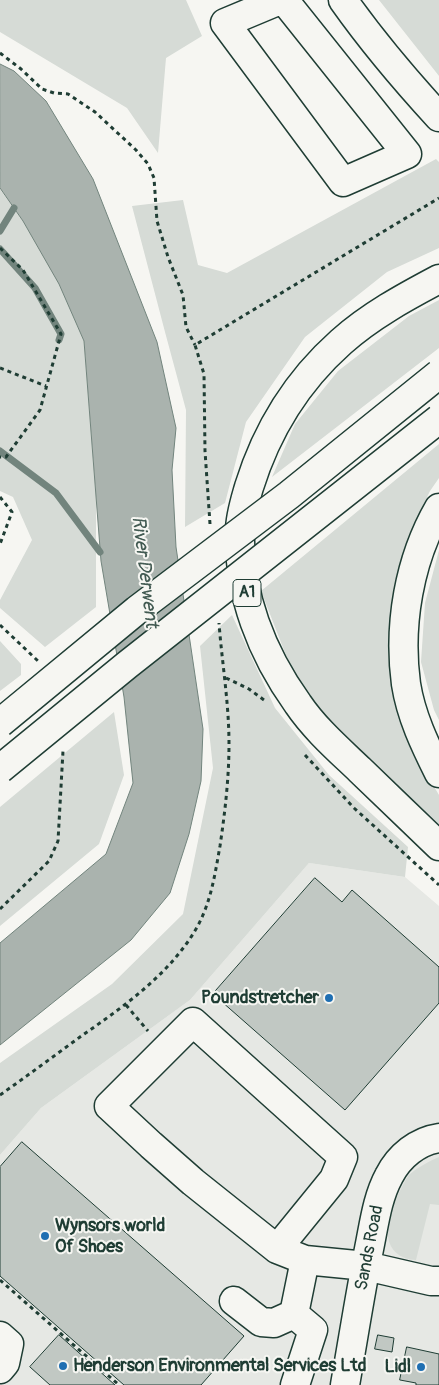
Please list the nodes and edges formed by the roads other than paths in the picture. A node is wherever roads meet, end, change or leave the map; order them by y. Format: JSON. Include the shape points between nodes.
{"nodes":[{"id":1,"x":280,"y":0,"type":"edge"},
{"id":2,"x":284,"y":0,"type":"edge"},
{"id":3,"x":343,"y":0,"type":"edge"},
{"id":4,"x":360,"y":24,"type":"junction"},
{"id":5,"x":326,"y":52,"type":"junction"},
{"id":6,"x":439,"y":117,"type":"edge"},
{"id":7,"x":439,"y":278,"type":"edge"},
{"id":8,"x":439,"y":374,"type":"edge"},
{"id":9,"x":439,"y":420,"type":"edge"},
{"id":10,"x":439,"y":508,"type":"edge"},
{"id":11,"x":0,"y":723,"type":"edge"},
{"id":12,"x":0,"y":769,"type":"edge"},
{"id":13,"x":439,"y":773,"type":"edge"},
{"id":14,"x":439,"y":846,"type":"edge"},
{"id":15,"x":439,"y":1138,"type":"edge"},
{"id":16,"x":277,"y":1249,"type":"junction"},
{"id":17,"x":305,"y":1260,"type":"junction"},
{"id":18,"x":366,"y":1266,"type":"junction"},
{"id":19,"x":439,"y":1281,"type":"edge"},
{"id":20,"x":234,"y":1301,"type":"dead end"},
{"id":21,"x":294,"y":1314,"type":"junction"},
{"id":22,"x":0,"y":1336,"type":"edge"},
{"id":23,"x":0,"y":1369,"type":"edge"},
{"id":24,"x":295,"y":1385,"type":"edge"},
{"id":25,"x":346,"y":1385,"type":"edge"}],
"edges":[{"from":1,"to":5,"type":"main road","via":[[225,23],[343,182],[407,154]]},
{"from":2,"to":5,"type":"main road"},
{"from":3,"to":4,"type":"main road"},
{"from":4,"to":5,"type":"main road"},
{"from":4,"to":6,"type":"main road"},
{"from":7,"to":14,"type":"main road","number":"A1","via":[[374,316],[341,342],[291,397],[264,444],[243,506],[240,530],[244,583],[265,649],[276,671],[298,705],[329,741]]},
{"from":8,"to":11,"type":"main road","bridge":true,"via":[[289,495],[137,610]]},
{"from":9,"to":12,"type":"main road","number":"A1","bridge":true},
{"from":10,"to":13,"type":"main road","via":[[416,563],[404,638],[406,685],[412,710]]},
{"from":15,"to":18,"type":"main road","name":"Sands Road","via":[[421,1143],[408,1152],[389,1175],[377,1210]]},
{"from":16,"to":16,"type":"main road","via":[[186,1176],[109,1106],[193,1022],[343,1157],[334,1179]]},
{"from":16,"to":17,"type":"main road"},
{"from":17,"to":18,"type":"main road"},
{"from":17,"to":21,"type":"main road"},
{"from":18,"to":19,"type":"main road","via":[[431,1282]]},
{"from":18,"to":25,"type":"main road","name":"Sands Road"},
{"from":20,"to":21,"type":"main road","via":[[261,1322],[274,1323]]},
{"from":21,"to":24,"type":"main road","via":[[312,1330]]},
{"from":22,"to":23,"type":"main road","via":[[9,1344],[5,1363]]}]}
